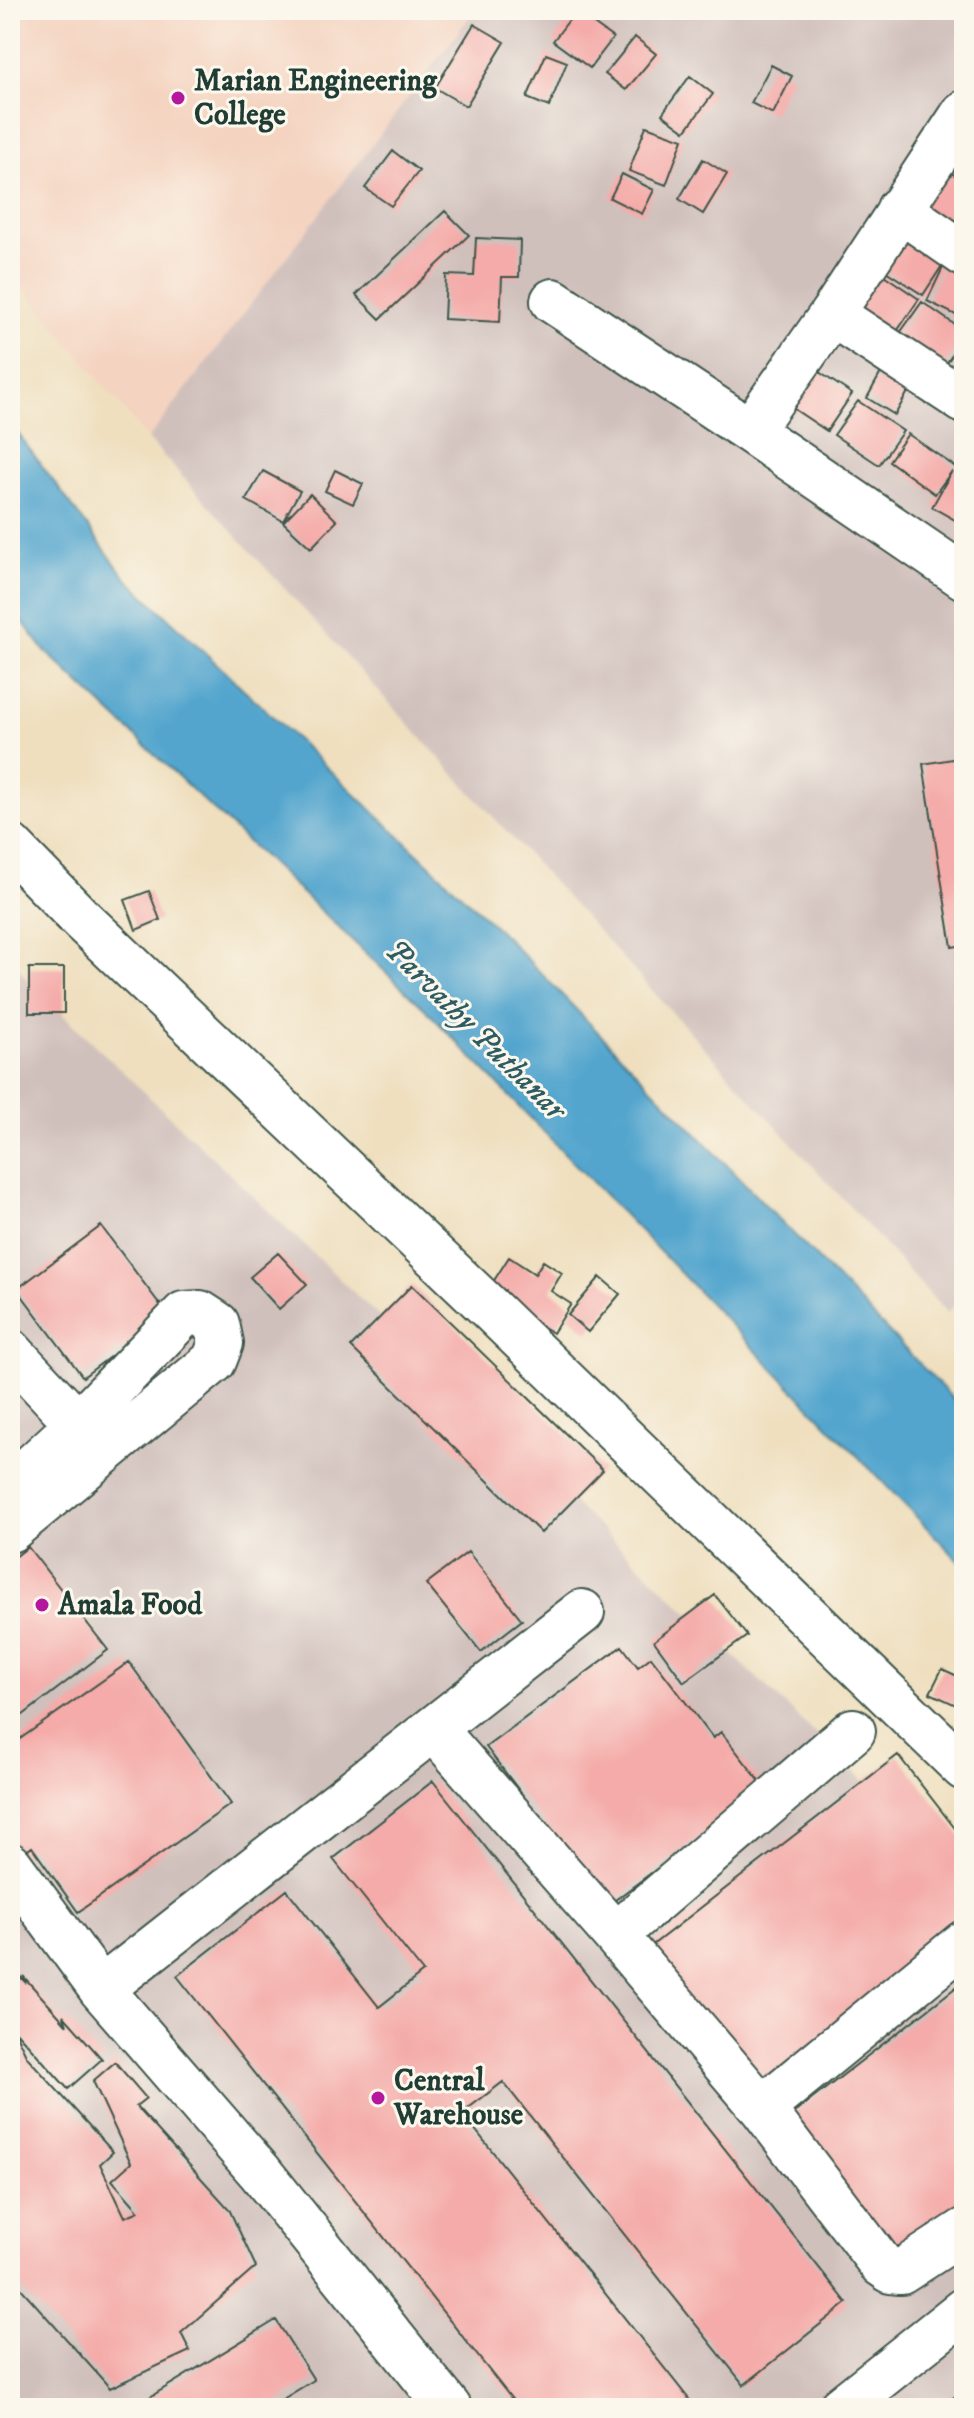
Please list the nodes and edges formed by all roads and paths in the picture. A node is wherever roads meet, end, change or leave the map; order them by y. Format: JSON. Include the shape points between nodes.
{"nodes":[{"id":1,"x":964,"y":113,"type":"edge"},
{"id":2,"x":899,"y":209,"type":"junction"},
{"id":3,"x":964,"y":254,"type":"edge"},
{"id":4,"x":553,"y":301,"type":"dead end"},
{"id":5,"x":832,"y":314,"type":"junction"},
{"id":6,"x":964,"y":401,"type":"edge"},
{"id":7,"x":750,"y":431,"type":"junction"},
{"id":8,"x":964,"y":577,"type":"edge"},
{"id":9,"x":10,"y":846,"type":"edge"},
{"id":10,"x":10,"y":1351,"type":"edge"},
{"id":11,"x":78,"y":1424,"type":"junction"},
{"id":12,"x":10,"y":1487,"type":"edge"},
{"id":13,"x":10,"y":1530,"type":"edge"},
{"id":14,"x":582,"y":1612,"type":"dead end"},
{"id":15,"x":434,"y":1729,"type":"junction"},
{"id":16,"x":853,"y":1731,"type":"dead end"},
{"id":17,"x":964,"y":1768,"type":"edge"},
{"id":18,"x":10,"y":1865,"type":"edge"},
{"id":19,"x":615,"y":1935,"type":"junction"},
{"id":20,"x":964,"y":1943,"type":"edge"},
{"id":21,"x":101,"y":1989,"type":"junction"},
{"id":22,"x":762,"y":2108,"type":"junction"},
{"id":23,"x":964,"y":2231,"type":"edge"},
{"id":24,"x":964,"y":2310,"type":"edge"},
{"id":25,"x":449,"y":2408,"type":"edge"},
{"id":26,"x":841,"y":2408,"type":"edge"}],
"edges":[{"from":1,"to":2,"type":"street"},
{"from":2,"to":3,"type":"street"},
{"from":2,"to":5,"type":"street"},
{"from":4,"to":7,"type":"street"},
{"from":5,"to":6,"type":"street"},
{"from":5,"to":7,"type":"street"},
{"from":7,"to":8,"type":"street"},
{"from":9,"to":17,"type":"street"},
{"from":10,"to":11,"type":"street"},
{"from":11,"to":12,"type":"street"},
{"from":11,"to":13,"type":"street","via":[[184,1314],[200,1313],[217,1324],[221,1343],[214,1361]]},
{"from":14,"to":15,"type":"street"},
{"from":15,"to":19,"type":"street"},
{"from":15,"to":21,"type":"street"},
{"from":16,"to":19,"type":"street"},
{"from":18,"to":21,"type":"street"},
{"from":19,"to":22,"type":"street"},
{"from":20,"to":22,"type":"street"},
{"from":21,"to":25,"type":"street","via":[[260,2172]]},
{"from":22,"to":23,"type":"street","via":[[891,2271],[901,2272]]},
{"from":24,"to":26,"type":"street"}]}
